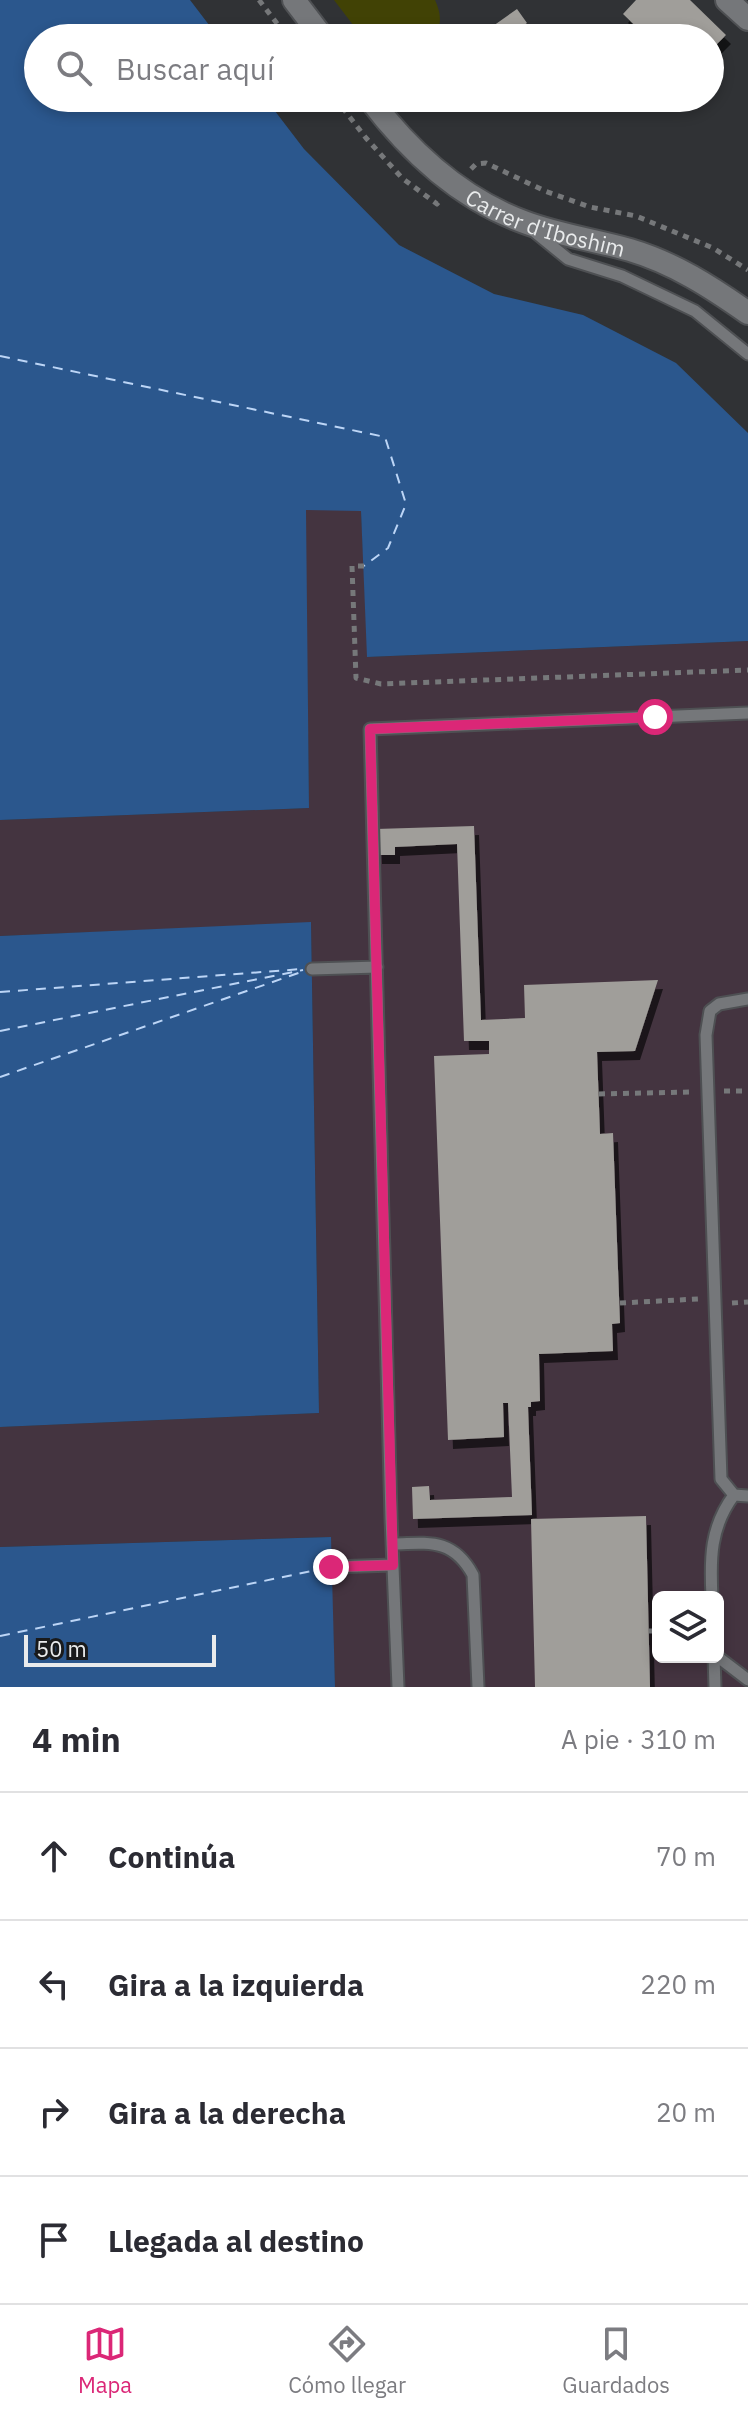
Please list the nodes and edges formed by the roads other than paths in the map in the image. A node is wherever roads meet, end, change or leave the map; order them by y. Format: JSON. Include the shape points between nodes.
{"nodes":[{"id":1,"x":294,"y":0,"type":"edge"},
{"id":2,"x":727,"y":0,"type":"edge"},
{"id":3,"x":748,"y":19,"type":"edge"},
{"id":4,"x":312,"y":24,"type":"edge"},
{"id":5,"x":381,"y":112,"type":"edge"},
{"id":6,"x":523,"y":222,"type":"junction"},
{"id":7,"x":748,"y":313,"type":"edge"},
{"id":8,"x":748,"y":354,"type":"edge"},
{"id":9,"x":748,"y":713,"type":"edge"},
{"id":10,"x":377,"y":967,"type":"junction"},
{"id":11,"x":312,"y":969,"type":"dead end"},
{"id":12,"x":748,"y":999,"type":"edge"},
{"id":13,"x":734,"y":1495,"type":"junction"},
{"id":14,"x":748,"y":1496,"type":"edge"},
{"id":15,"x":392,"y":1544,"type":"junction"},
{"id":16,"x":393,"y":1565,"type":"junction"},
{"id":17,"x":331,"y":1567,"type":"dead end"},
{"id":18,"x":712,"y":1591,"type":"edge"},
{"id":19,"x":716,"y":1663,"type":"edge"},
{"id":20,"x":724,"y":1663,"type":"edge"},
{"id":21,"x":748,"y":1680,"type":"edge"},
{"id":22,"x":398,"y":1687,"type":"edge"},
{"id":23,"x":478,"y":1687,"type":"edge"},
{"id":24,"x":715,"y":1687,"type":"edge"}],
"edges":[{"from":1,"to":4,"type":"street"},
{"from":2,"to":3,"type":"street"},
{"from":5,"to":6,"type":"street","name":"Carrer d'Iboshim","via":[[416,152],[455,184]]},
{"from":6,"to":7,"type":"street","name":"Carrer d'Iboshim","via":[[675,268]]},
{"from":6,"to":8,"type":"lane","via":[[568,259],[622,276],[695,311]]},
{"from":9,"to":10,"type":"lane","via":[[370,729]]},
{"from":10,"to":11,"type":"lane"},
{"from":10,"to":15,"type":"lane"},
{"from":12,"to":13,"type":"lane","via":[[710,1011],[706,1035],[721,1479]]},
{"from":13,"to":14,"type":"lane"},
{"from":13,"to":18,"type":"lane","via":[[715,1527]]},
{"from":15,"to":16,"type":"lane"},
{"from":15,"to":23,"type":"lane","via":[[434,1543],[452,1549],[466,1562],[473,1575]]},
{"from":16,"to":17,"type":"lane"},
{"from":16,"to":22,"type":"lane"},
{"from":19,"to":24,"type":"lane"},
{"from":20,"to":21,"type":"lane"}]}
